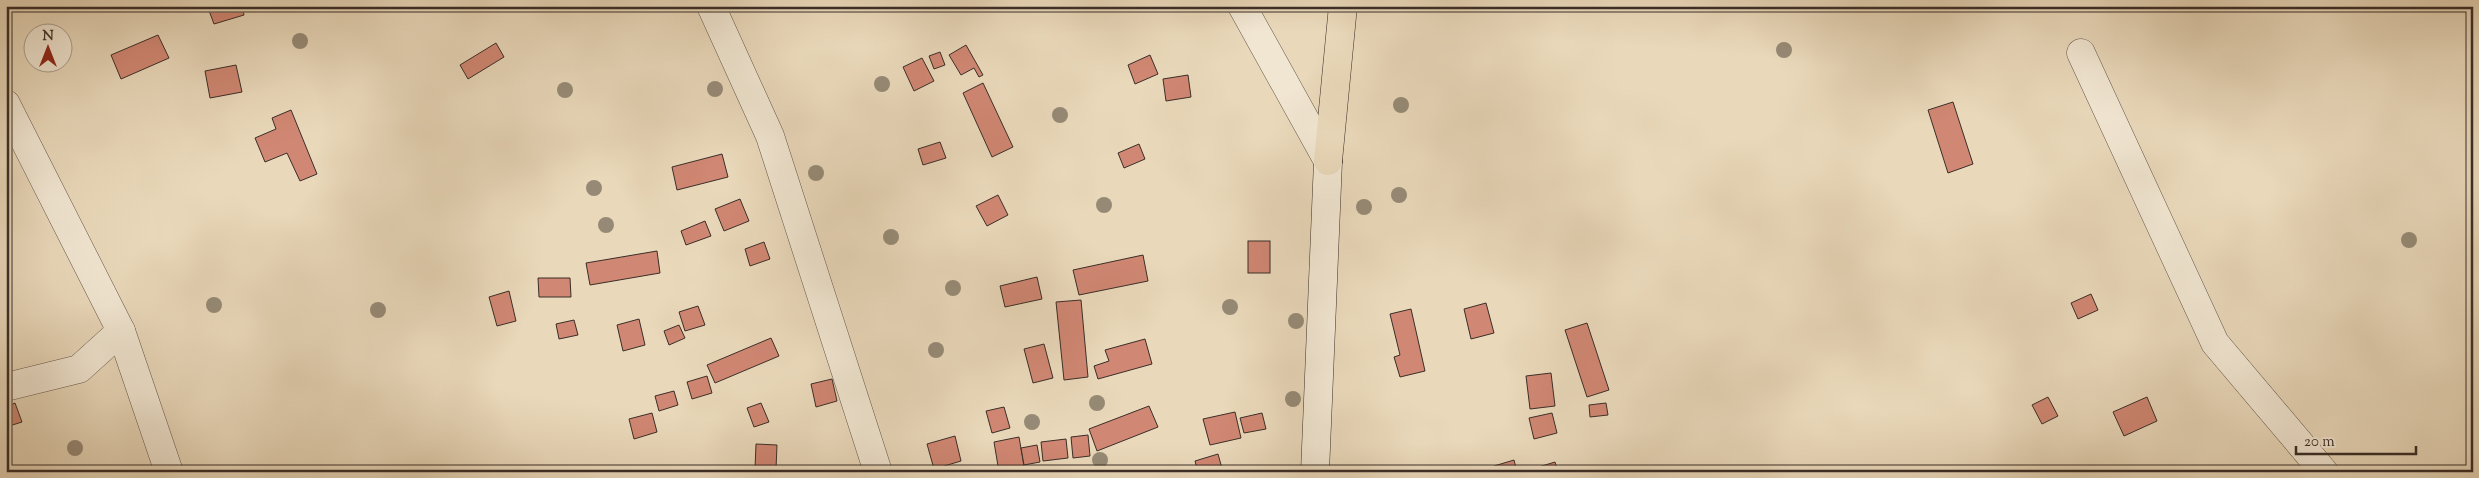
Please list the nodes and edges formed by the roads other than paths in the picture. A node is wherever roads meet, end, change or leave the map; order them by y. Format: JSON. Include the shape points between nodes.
{"nodes":[{"id":1,"x":711,"y":6,"type":"edge"},
{"id":2,"x":1242,"y":6,"type":"edge"},
{"id":3,"x":1343,"y":6,"type":"edge"},
{"id":4,"x":2081,"y":53,"type":"dead end"},
{"id":5,"x":6,"y":104,"type":"edge"},
{"id":6,"x":1328,"y":161,"type":"junction"},
{"id":7,"x":121,"y":331,"type":"junction"},
{"id":8,"x":6,"y":387,"type":"edge"},
{"id":9,"x":1315,"y":471,"type":"edge"},
{"id":10,"x":169,"y":472,"type":"edge"},
{"id":11,"x":878,"y":472,"type":"edge"},
{"id":12,"x":2324,"y":472,"type":"edge"}],
"edges":[{"from":1,"to":11,"type":"street","via":[[770,136]]},
{"from":2,"to":6,"type":"street"},
{"from":3,"to":6,"type":"main road"},
{"from":4,"to":12,"type":"street","via":[[2215,343]]},
{"from":5,"to":7,"type":"street"},
{"from":6,"to":9,"type":"street"},
{"from":7,"to":8,"type":"street","via":[[79,369]]},
{"from":7,"to":10,"type":"street"}]}
